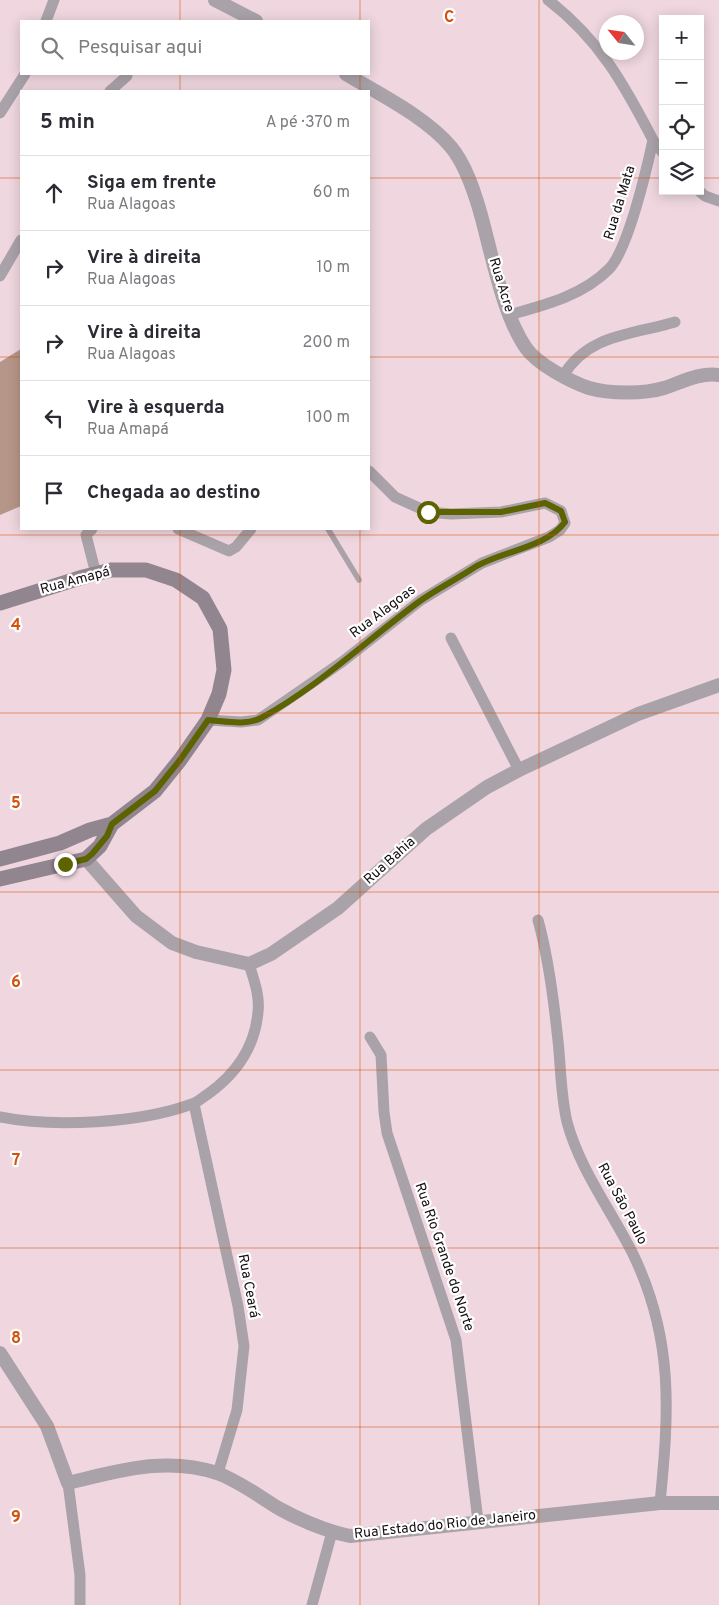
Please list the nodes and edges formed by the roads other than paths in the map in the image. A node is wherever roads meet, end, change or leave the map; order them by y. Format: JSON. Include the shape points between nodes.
{"nodes":[{"id":1,"x":54,"y":0,"type":"edge"},
{"id":2,"x":215,"y":0,"type":"edge"},
{"id":3,"x":548,"y":0,"type":"edge"},
{"id":4,"x":46,"y":20,"type":"edge"},
{"id":5,"x":254,"y":20,"type":"edge"},
{"id":6,"x":24,"y":75,"type":"edge"},
{"id":7,"x":348,"y":75,"type":"edge"},
{"id":8,"x":127,"y":76,"type":"dead end"},
{"id":9,"x":111,"y":90,"type":"edge"},
{"id":10,"x":0,"y":113,"type":"edge"},
{"id":11,"x":653,"y":140,"type":"junction"},
{"id":12,"x":661,"y":150,"type":"edge"},
{"id":13,"x":704,"y":195,"type":"edge"},
{"id":14,"x":719,"y":201,"type":"edge"},
{"id":15,"x":20,"y":242,"type":"edge"},
{"id":16,"x":0,"y":276,"type":"edge"},
{"id":17,"x":509,"y":314,"type":"junction"},
{"id":18,"x":675,"y":322,"type":"dead end"},
{"id":19,"x":719,"y":375,"type":"edge"},
{"id":20,"x":563,"y":376,"type":"junction"},
{"id":21,"x":370,"y":472,"type":"edge"},
{"id":22,"x":91,"y":530,"type":"edge"},
{"id":23,"x":180,"y":530,"type":"edge"},
{"id":24,"x":249,"y":530,"type":"edge"},
{"id":25,"x":329,"y":530,"type":"edge"},
{"id":26,"x":96,"y":574,"type":"junction"},
{"id":27,"x":359,"y":580,"type":"dead end"},
{"id":28,"x":0,"y":603,"type":"edge"},
{"id":29,"x":451,"y":638,"type":"dead end"},
{"id":30,"x":719,"y":686,"type":"edge"},
{"id":31,"x":208,"y":720,"type":"junction"},
{"id":32,"x":519,"y":770,"type":"junction"},
{"id":33,"x":112,"y":824,"type":"junction"},
{"id":34,"x":60,"y":843,"type":"junction"},
{"id":35,"x":0,"y":859,"type":"edge"},
{"id":36,"x":86,"y":859,"type":"junction"},
{"id":37,"x":65,"y":864,"type":"junction"},
{"id":38,"x":0,"y":879,"type":"edge"},
{"id":39,"x":538,"y":920,"type":"dead end"},
{"id":40,"x":249,"y":964,"type":"junction"},
{"id":41,"x":370,"y":1037,"type":"dead end"},
{"id":42,"x":194,"y":1104,"type":"junction"},
{"id":43,"x":0,"y":1116,"type":"edge"},
{"id":44,"x":0,"y":1353,"type":"edge"},
{"id":45,"x":218,"y":1474,"type":"junction"},
{"id":46,"x":68,"y":1483,"type":"junction"},
{"id":47,"x":660,"y":1503,"type":"junction"},
{"id":48,"x":719,"y":1503,"type":"edge"},
{"id":49,"x":478,"y":1521,"type":"junction"},
{"id":50,"x":332,"y":1532,"type":"junction"},
{"id":51,"x":80,"y":1605,"type":"edge"},
{"id":52,"x":312,"y":1605,"type":"edge"}],
"edges":[{"from":1,"to":4,"type":"street"},
{"from":2,"to":5,"type":"street"},
{"from":3,"to":11,"type":"street","via":[[572,18],[599,50],[624,84]]},
{"from":6,"to":10,"type":"street"},
{"from":7,"to":17,"type":"street","name":"Rua Acre","via":[[425,123],[451,147],[476,198]]},
{"from":8,"to":9,"type":"street"},
{"from":11,"to":12,"type":"street"},
{"from":11,"to":17,"type":"street","name":"Rua da Mata","via":[[642,188],[622,249],[610,268],[560,300]]},
{"from":13,"to":14,"type":"street"},
{"from":15,"to":16,"type":"street"},
{"from":17,"to":20,"type":"street","name":"Rua Acre","via":[[526,349]]},
{"from":18,"to":20,"type":"street","via":[[618,336],[592,347],[577,356]]},
{"from":19,"to":20,"type":"street","name":"Rua Acre","via":[[689,379],[662,388],[620,392],[589,388]]},
{"from":21,"to":31,"type":"street","name":"Rua Alagoas","via":[[395,497],[428,512],[501,512],[545,503],[561,511],[565,522],[549,537],[482,563],[421,600],[342,662],[258,720]]},
{"from":22,"to":26,"type":"street","via":[[86,536]]},
{"from":23,"to":24,"type":"street","via":[[230,551]]},
{"from":25,"to":27,"type":"lane"},
{"from":26,"to":28,"type":"main road","name":"Rua Amapá"},
{"from":26,"to":31,"type":"main road","name":"Rua Amapá","via":[[111,570],[146,570],[176,580],[202,598],[220,629],[224,670],[219,694]]},
{"from":29,"to":32,"type":"street"},
{"from":30,"to":32,"type":"street","name":"Rua Bahia","via":[[638,714]]},
{"from":31,"to":33,"type":"main road","name":"Rua Amapá","via":[[155,791]]},
{"from":32,"to":40,"type":"street","name":"Rua Bahia","via":[[487,787],[426,828],[338,908],[271,954]]},
{"from":33,"to":34,"type":"main road","name":"Rua Amapá"},
{"from":33,"to":36,"type":"main road","name":"Rua Amapá","via":[[100,846]]},
{"from":34,"to":35,"type":"main road","name":"Rua Amapá"},
{"from":34,"to":37,"type":"main road"},
{"from":36,"to":37,"type":"main road"},
{"from":36,"to":40,"type":"street","via":[[136,916],[172,943]]},
{"from":37,"to":38,"type":"main road"},
{"from":39,"to":47,"type":"street","name":"Rua São Paulo","via":[[549,968],[558,1032],[561,1091],[569,1127],[581,1160],[647,1287],[663,1344],[666,1443]]},
{"from":40,"to":42,"type":"street","via":[[258,992],[254,1037],[242,1061],[222,1084]]},
{"from":41,"to":49,"type":"street","name":"Rua Rio Grande do Norte","via":[[381,1055],[387,1133],[456,1340]]},
{"from":42,"to":43,"type":"street","via":[[87,1123]]},
{"from":42,"to":45,"type":"street","name":"Rua Ceará","via":[[244,1346],[237,1410]]},
{"from":44,"to":46,"type":"street","via":[[47,1426]]},
{"from":45,"to":46,"type":"street","name":"Rua Estado do Rio de Janeiro","via":[[178,1465],[145,1465]]},
{"from":45,"to":50,"type":"street","name":"Rua Estado do Rio de Janeiro","via":[[280,1509]]},
{"from":46,"to":51,"type":"street","via":[[80,1575]]},
{"from":47,"to":48,"type":"street","name":"Rua Estado do Rio de Janeiro"},
{"from":47,"to":49,"type":"street","name":"Rua Estado do Rio de Janeiro"},
{"from":49,"to":50,"type":"street","name":"Rua Estado do Rio de Janeiro","via":[[369,1535],[350,1536]]},
{"from":50,"to":52,"type":"street"}]}
